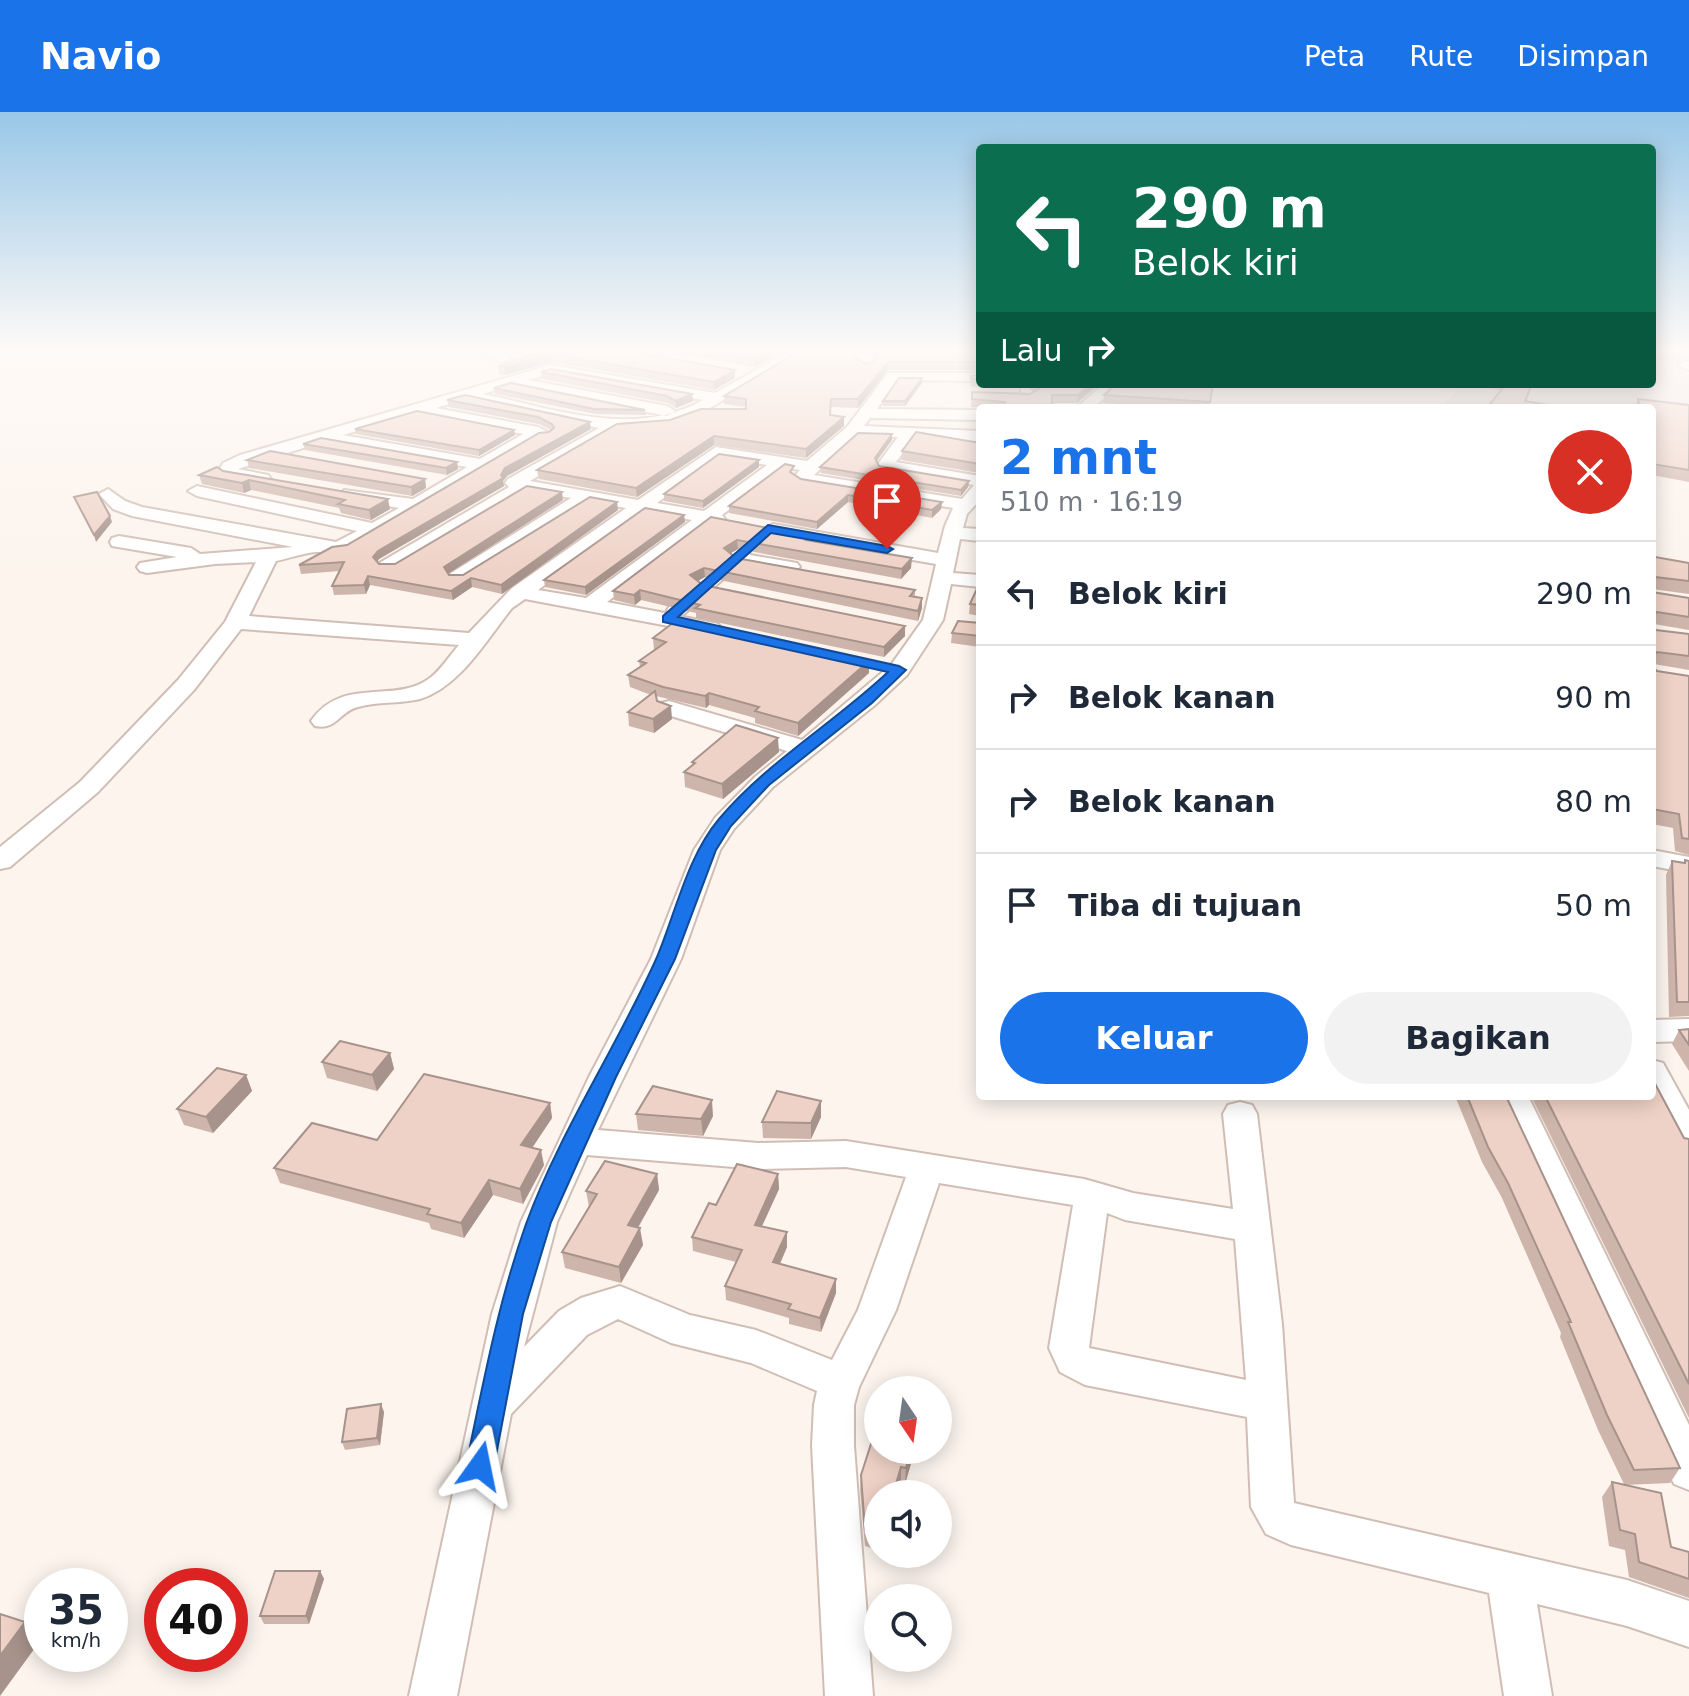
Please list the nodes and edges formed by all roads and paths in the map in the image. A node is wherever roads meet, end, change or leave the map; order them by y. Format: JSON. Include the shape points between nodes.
{"nodes":[{"id":1,"x":365,"y":424,"type":"edge"},
{"id":2,"x":434,"y":424,"type":"edge"},
{"id":3,"x":493,"y":424,"type":"edge"},
{"id":4,"x":603,"y":424,"type":"edge"},
{"id":5,"x":637,"y":424,"type":"edge"},
{"id":6,"x":858,"y":424,"type":"edge"},
{"id":7,"x":498,"y":425,"type":"junction"},
{"id":8,"x":613,"y":426,"type":"junction"},
{"id":9,"x":853,"y":430,"type":"junction"},
{"id":10,"x":538,"y":432,"type":"junction"},
{"id":11,"x":909,"y":433,"type":"junction"},
{"id":12,"x":976,"y":436,"type":"edge"},
{"id":13,"x":322,"y":437,"type":"junction"},
{"id":14,"x":976,"y":440,"type":"edge"},
{"id":15,"x":584,"y":442,"type":"junction"},
{"id":16,"x":387,"y":448,"type":"junction"},
{"id":17,"x":272,"y":451,"type":"junction"},
{"id":18,"x":436,"y":456,"type":"junction"},
{"id":19,"x":317,"y":460,"type":"edge"},
{"id":20,"x":781,"y":462,"type":"junction"},
{"id":21,"x":811,"y":467,"type":"junction"},
{"id":22,"x":476,"y":469,"type":"junction"},
{"id":23,"x":945,"y":475,"type":"junction"},
{"id":24,"x":421,"y":479,"type":"edge"},
{"id":25,"x":284,"y":482,"type":"edge"},
{"id":26,"x":451,"y":484,"type":"junction"},
{"id":27,"x":519,"y":484,"type":"junction"},
{"id":28,"x":328,"y":490,"type":"edge"},
{"id":29,"x":197,"y":491,"type":"dead end"},
{"id":30,"x":108,"y":494,"type":"dead end"},
{"id":31,"x":585,"y":497,"type":"junction"},
{"id":32,"x":416,"y":505,"type":"junction"},
{"id":33,"x":643,"y":507,"type":"junction"},
{"id":34,"x":704,"y":517,"type":"junction"},
{"id":35,"x":730,"y":522,"type":"edge"},
{"id":36,"x":375,"y":529,"type":"junction"},
{"id":37,"x":119,"y":542,"type":"dead end"},
{"id":38,"x":331,"y":548,"type":"junction"},
{"id":39,"x":269,"y":556,"type":"junction"},
{"id":40,"x":215,"y":558,"type":"junction"},
{"id":41,"x":737,"y":558,"type":"junction"},
{"id":42,"x":951,"y":559,"type":"edge"},
{"id":43,"x":388,"y":566,"type":"edge"},
{"id":44,"x":147,"y":567,"type":"dead end"},
{"id":45,"x":815,"y":572,"type":"edge"},
{"id":46,"x":458,"y":577,"type":"edge"},
{"id":47,"x":976,"y":578,"type":"edge"},
{"id":48,"x":704,"y":586,"type":"junction"},
{"id":49,"x":519,"y":592,"type":"junction"},
{"id":50,"x":734,"y":592,"type":"edge"},
{"id":51,"x":589,"y":606,"type":"junction"},
{"id":52,"x":668,"y":619,"type":"junction"},
{"id":53,"x":234,"y":624,"type":"junction"},
{"id":54,"x":734,"y":633,"type":"edge"},
{"id":55,"x":472,"y":640,"type":"junction"},
{"id":56,"x":669,"y":708,"type":"edge"},
{"id":57,"x":323,"y":721,"type":"dead end"},
{"id":58,"x":805,"y":749,"type":"junction"},
{"id":59,"x":1656,"y":859,"type":"edge"},
{"id":60,"x":0,"y":861,"type":"edge"},
{"id":61,"x":1689,"y":865,"type":"edge"},
{"id":62,"x":1689,"y":1030,"type":"edge"},
{"id":63,"x":1656,"y":1031,"type":"edge"},
{"id":64,"x":1656,"y":1079,"type":"edge"},
{"id":65,"x":1514,"y":1100,"type":"edge"},
{"id":66,"x":1240,"y":1114,"type":"dead end"},
{"id":67,"x":576,"y":1141,"type":"junction"},
{"id":68,"x":1689,"y":1141,"type":"edge"},
{"id":69,"x":927,"y":1168,"type":"junction"},
{"id":70,"x":1090,"y":1198,"type":"junction"},
{"id":71,"x":1252,"y":1227,"type":"junction"},
{"id":72,"x":840,"y":1382,"type":"junction"},
{"id":73,"x":1266,"y":1402,"type":"junction"},
{"id":74,"x":492,"y":1406,"type":"junction"},
{"id":75,"x":1689,"y":1470,"type":"edge"},
{"id":76,"x":1509,"y":1575,"type":"junction"},
{"id":77,"x":1689,"y":1624,"type":"edge"},
{"id":78,"x":433,"y":1696,"type":"edge"},
{"id":79,"x":849,"y":1696,"type":"edge"},
{"id":80,"x":1528,"y":1696,"type":"edge"}],
"edges":[{"from":1,"to":13,"type":"street"},
{"from":2,"to":16,"type":"street"},
{"from":3,"to":7,"type":"street"},
{"from":4,"to":8,"type":"street"},
{"from":5,"to":8,"type":"street"},
{"from":6,"to":9,"type":"street"},
{"from":7,"to":10,"type":"street"},
{"from":7,"to":18,"type":"street"},
{"from":8,"to":15,"type":"street"},
{"from":9,"to":11,"type":"street"},
{"from":9,"to":21,"type":"street"},
{"from":10,"to":15,"type":"street"},
{"from":10,"to":22,"type":"street"},
{"from":11,"to":12,"type":"street"},
{"from":11,"to":23,"type":"street","via":[[885,465]]},
{"from":13,"to":16,"type":"street"},
{"from":13,"to":17,"type":"street"},
{"from":14,"to":23,"type":"street"},
{"from":15,"to":27,"type":"street"},
{"from":16,"to":18,"type":"street"},
{"from":17,"to":19,"type":"street"},
{"from":17,"to":25,"type":"street","via":[[226,472]]},
{"from":18,"to":22,"type":"street"},
{"from":20,"to":21,"type":"street"},
{"from":20,"to":33,"type":"street","via":[[716,452]]},
{"from":20,"to":34,"type":"street"},
{"from":21,"to":42,"type":"street","via":[[802,478]]},
{"from":22,"to":26,"type":"street"},
{"from":22,"to":27,"type":"street"},
{"from":23,"to":42,"type":"street"},
{"from":24,"to":26,"type":"street"},
{"from":26,"to":32,"type":"street"},
{"from":27,"to":31,"type":"street"},
{"from":27,"to":43,"type":"street"},
{"from":28,"to":32,"type":"street"},
{"from":29,"to":36,"type":"street"},
{"from":30,"to":38,"type":"street","via":[[138,512]]},
{"from":31,"to":33,"type":"street"},
{"from":31,"to":46,"type":"street"},
{"from":32,"to":36,"type":"street"},
{"from":33,"to":34,"type":"street"},
{"from":33,"to":49,"type":"street"},
{"from":34,"to":35,"type":"street"},
{"from":34,"to":51,"type":"street"},
{"from":36,"to":38,"type":"street"},
{"from":37,"to":40,"type":"street"},
{"from":38,"to":39,"type":"street"},
{"from":39,"to":40,"type":"street"},
{"from":39,"to":53,"type":"street"},
{"from":40,"to":44,"type":"street"},
{"from":41,"to":42,"type":"street","via":[[762,528]]},
{"from":41,"to":45,"type":"street"},
{"from":41,"to":48,"type":"street"},
{"from":42,"to":47,"type":"street"},
{"from":42,"to":58,"type":"street","via":[[867,700]]},
{"from":48,"to":50,"type":"street"},
{"from":48,"to":52,"type":"street"},
{"from":49,"to":51,"type":"street"},
{"from":49,"to":55,"type":"street"},
{"from":51,"to":52,"type":"street"},
{"from":52,"to":54,"type":"street"},
{"from":53,"to":55,"type":"street"},
{"from":53,"to":60,"type":"street","via":[[186,685],[89,787]]},
{"from":55,"to":57,"type":"street","via":[[438,683],[415,693],[348,701]]},
{"from":56,"to":58,"type":"street"},
{"from":58,"to":67,"type":"street","via":[[739,805],[707,850],[666,959]]},
{"from":59,"to":61,"type":"street"},
{"from":62,"to":63,"type":"street"},
{"from":64,"to":68,"type":"street"},
{"from":65,"to":75,"type":"street"},
{"from":66,"to":71,"type":"street"},
{"from":67,"to":69,"type":"street","via":[[700,1153],[846,1154]]},
{"from":67,"to":74,"type":"street","via":[[539,1222],[511,1314]]},
{"from":69,"to":70,"type":"street"},
{"from":69,"to":72,"type":"street","via":[[877,1310]]},
{"from":70,"to":71,"type":"street"},
{"from":70,"to":73,"type":"street","via":[[1069,1348],[1074,1360],[1085,1367]]},
{"from":71,"to":73,"type":"street"},
{"from":72,"to":74,"type":"street","via":[[756,1347],[685,1331],[620,1302],[573,1323]]},
{"from":72,"to":79,"type":"street","via":[[833,1446]]},
{"from":73,"to":76,"type":"street","via":[[1273,1507],[1282,1522]]},
{"from":74,"to":78,"type":"street"},
{"from":76,"to":77,"type":"street"},
{"from":76,"to":80,"type":"street"}]}
